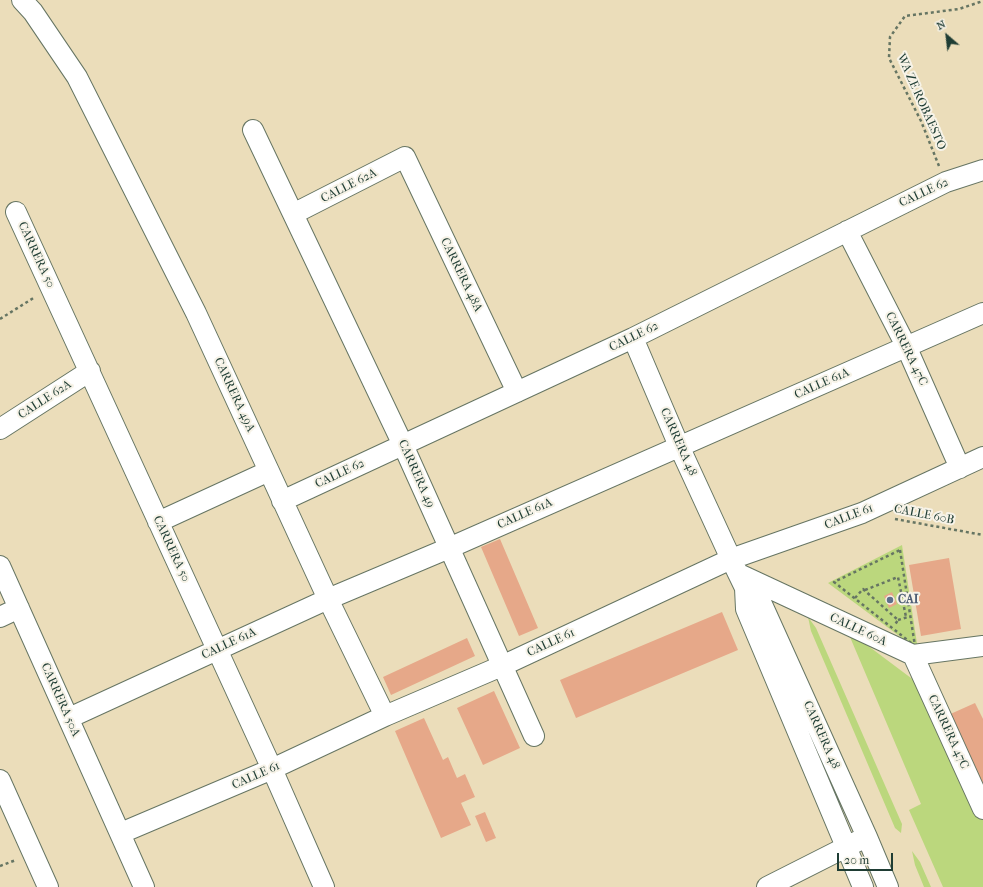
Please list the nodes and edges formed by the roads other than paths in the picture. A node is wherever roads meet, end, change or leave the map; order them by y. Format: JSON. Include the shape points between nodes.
{"nodes":[{"id":1,"x":22,"y":0,"type":"edge"},
{"id":2,"x":253,"y":130,"type":"dead end"},
{"id":3,"x":405,"y":158,"type":"joint"},
{"id":4,"x":983,"y":170,"type":"edge"},
{"id":5,"x":16,"y":212,"type":"dead end"},
{"id":6,"x":293,"y":214,"type":"junction"},
{"id":7,"x":847,"y":231,"type":"junction"},
{"id":8,"x":983,"y":313,"type":"edge"},
{"id":9,"x":633,"y":338,"type":"junction"},
{"id":10,"x":906,"y":346,"type":"junction"},
{"id":11,"x":90,"y":371,"type":"junction"},
{"id":12,"x":517,"y":392,"type":"junction"},
{"id":13,"x":0,"y":429,"type":"edge"},
{"id":14,"x":403,"y":445,"type":"junction"},
{"id":15,"x":679,"y":446,"type":"junction"},
{"id":16,"x":983,"y":457,"type":"edge"},
{"id":17,"x":960,"y":468,"type":"junction"},
{"id":18,"x":269,"y":471,"type":"junction"},
{"id":19,"x":282,"y":501,"type":"junction"},
{"id":20,"x":158,"y":522,"type":"junction"},
{"id":21,"x":449,"y":548,"type":"junction"},
{"id":22,"x":0,"y":566,"type":"edge"},
{"id":23,"x":738,"y":574,"type":"junction"},
{"id":24,"x":328,"y":599,"type":"junction"},
{"id":25,"x":19,"y":608,"type":"junction"},
{"id":26,"x":0,"y":616,"type":"edge"},
{"id":27,"x":983,"y":646,"type":"edge"},
{"id":28,"x":217,"y":650,"type":"junction"},
{"id":29,"x":913,"y":655,"type":"junction"},
{"id":30,"x":504,"y":665,"type":"junction"},
{"id":31,"x":385,"y":716,"type":"junction"},
{"id":32,"x":69,"y":718,"type":"junction"},
{"id":33,"x":534,"y":736,"type":"dead end"},
{"id":34,"x":272,"y":769,"type":"junction"},
{"id":35,"x":0,"y":780,"type":"edge"},
{"id":36,"x":983,"y":809,"type":"edge"},
{"id":37,"x":121,"y":834,"type":"junction"},
{"id":38,"x":867,"y":837,"type":"junction"},
{"id":39,"x":846,"y":848,"type":"junction"},
{"id":40,"x":48,"y":887,"type":"edge"},
{"id":41,"x":144,"y":887,"type":"edge"},
{"id":42,"x":324,"y":887,"type":"edge"},
{"id":43,"x":767,"y":887,"type":"edge"},
{"id":44,"x":863,"y":887,"type":"edge"},
{"id":45,"x":888,"y":887,"type":"edge"}],
"edges":[{"from":1,"to":18,"type":"street","name":"CARRERA 49A","via":[[77,77],[196,313]]},
{"from":2,"to":6,"type":"street","name":"CARRERA 49"},
{"from":3,"to":6,"type":"street","name":"CALLE 62A"},
{"from":3,"to":12,"type":"street","name":"CARRERA 48A"},
{"from":4,"to":7,"type":"street","name":"CALLE 62","via":[[946,182]]},
{"from":5,"to":11,"type":"street","name":"CARRERA 50"},
{"from":6,"to":14,"type":"street","name":"CARRERA 49"},
{"from":7,"to":9,"type":"street","name":"CALLE 62"},
{"from":7,"to":10,"type":"street","name":"CARRERA 47C"},
{"from":8,"to":10,"type":"street","name":"CALLE 61A"},
{"from":9,"to":12,"type":"street","name":"CALLE 62"},
{"from":9,"to":15,"type":"street","name":"CARRERA 48"},
{"from":10,"to":15,"type":"street","name":"CALLE 61A"},
{"from":10,"to":17,"type":"street","name":"CARRERA 47C"},
{"from":11,"to":13,"type":"street","name":"CALLE 62A"},
{"from":11,"to":20,"type":"street","name":"CARRERA 50"},
{"from":12,"to":14,"type":"street","name":"CALLE 62"},
{"from":14,"to":19,"type":"street","name":"CALLE 62"},
{"from":14,"to":21,"type":"street","name":"CARRERA 49"},
{"from":15,"to":21,"type":"street","name":"CALLE 61A"},
{"from":15,"to":23,"type":"street","name":"CARRERA 48"},
{"from":16,"to":17,"type":"street","name":"CALLE 61"},
{"from":17,"to":23,"type":"street","name":"CALLE 61"},
{"from":18,"to":19,"type":"street","name":"CARRERA 49A"},
{"from":18,"to":20,"type":"street"},
{"from":19,"to":24,"type":"street","name":"CARRERA 49A"},
{"from":20,"to":28,"type":"street","name":"CARRERA 50"},
{"from":21,"to":24,"type":"street","name":"CALLE 61A"},
{"from":21,"to":30,"type":"street","name":"CARRERA 49"},
{"from":22,"to":25,"type":"street","name":"CARRERA 50A"},
{"from":23,"to":29,"type":"street","name":"CALLE 60A"},
{"from":23,"to":30,"type":"street","name":"CALLE 61"},
{"from":23,"to":38,"type":"street","name":"CARRERA 48","via":[[761,602]]},
{"from":23,"to":39,"type":"street","name":"CARRERA 48","via":[[746,609]]},
{"from":24,"to":28,"type":"street","name":"CALLE 61A"},
{"from":24,"to":31,"type":"street","name":"CARRERA 49A"},
{"from":25,"to":26,"type":"street"},
{"from":25,"to":32,"type":"street","name":"CARRERA 50A"},
{"from":27,"to":29,"type":"street"},
{"from":28,"to":32,"type":"street","name":"CALLE 61A"},
{"from":28,"to":34,"type":"street","name":"CARRERA 50"},
{"from":29,"to":36,"type":"street","name":"CARRERA 47C"},
{"from":30,"to":31,"type":"street","name":"CALLE 61"},
{"from":30,"to":33,"type":"street","name":"CARRERA 49"},
{"from":31,"to":34,"type":"street","name":"CALLE 61"},
{"from":32,"to":37,"type":"street","name":"CARRERA 50A"},
{"from":34,"to":37,"type":"street","name":"CALLE 61"},
{"from":34,"to":42,"type":"street","name":"CARRERA 50"},
{"from":35,"to":40,"type":"street"},
{"from":37,"to":41,"type":"street","name":"CARRERA 50A"},
{"from":38,"to":39,"type":"street"},
{"from":38,"to":45,"type":"street","name":"CARRERA 48"},
{"from":39,"to":43,"type":"street"},
{"from":39,"to":44,"type":"street","name":"CARRERA 48"}]}
